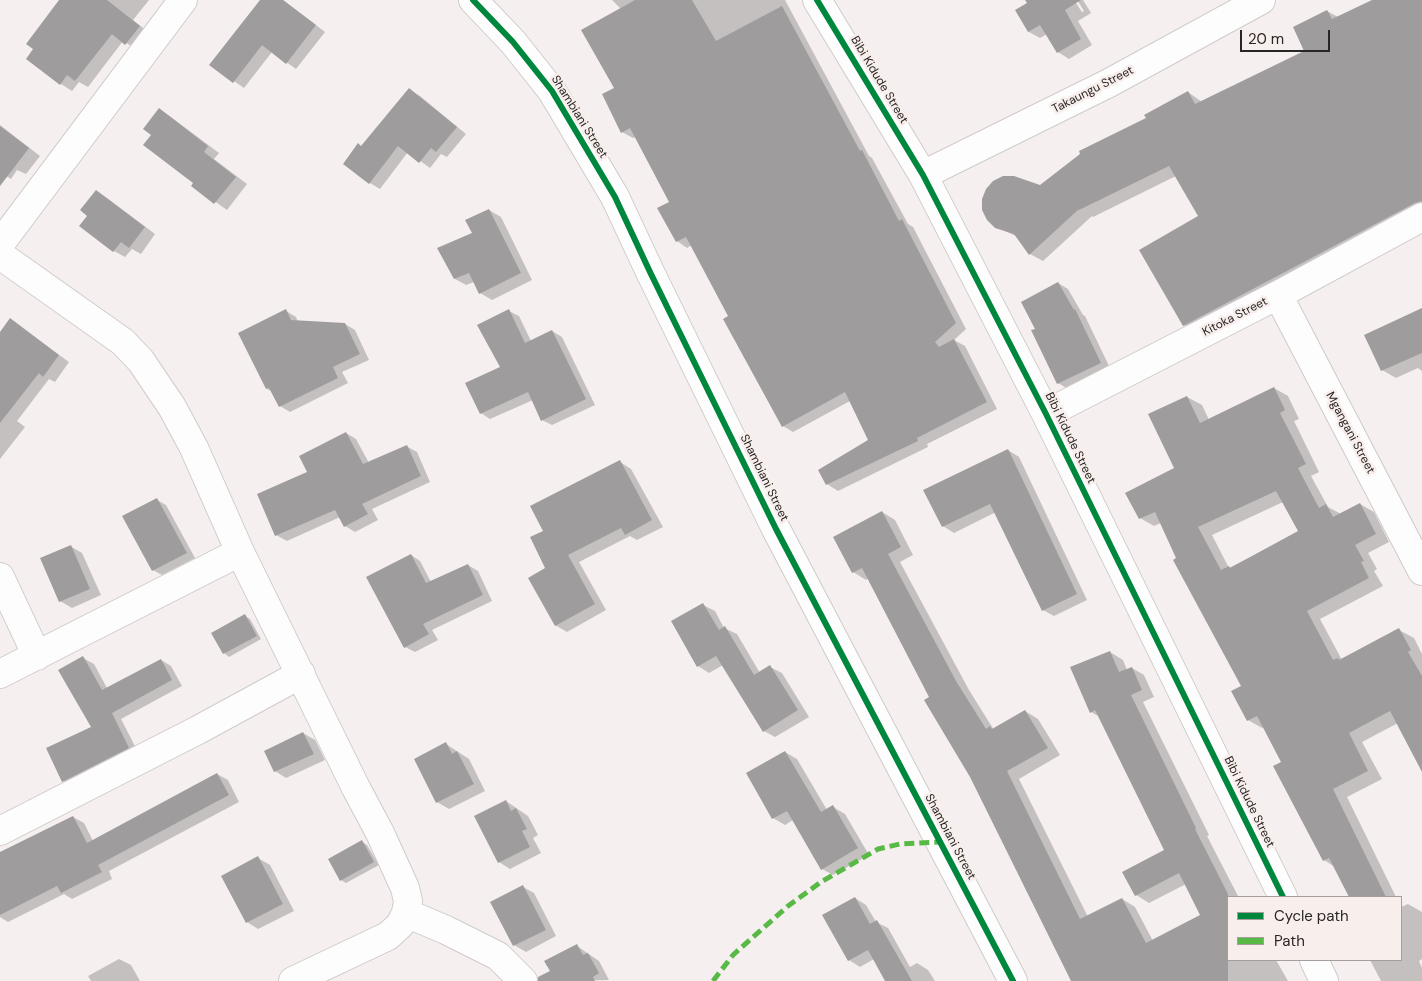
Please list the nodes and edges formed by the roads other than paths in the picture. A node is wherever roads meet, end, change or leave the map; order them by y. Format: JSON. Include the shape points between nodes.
{"nodes":[{"id":1,"x":183,"y":0,"type":"edge"},
{"id":2,"x":473,"y":0,"type":"edge"},
{"id":3,"x":817,"y":0,"type":"edge"},
{"id":4,"x":1261,"y":0,"type":"edge"},
{"id":5,"x":923,"y":175,"type":"junction"},
{"id":6,"x":1422,"y":217,"type":"edge"},
{"id":7,"x":0,"y":244,"type":"edge"},
{"id":8,"x":0,"y":254,"type":"edge"},
{"id":9,"x":1278,"y":296,"type":"junction"},
{"id":10,"x":1046,"y":414,"type":"junction"},
{"id":11,"x":240,"y":552,"type":"junction"},
{"id":12,"x":1422,"y":571,"type":"edge"},
{"id":13,"x":0,"y":577,"type":"edge"},
{"id":14,"x":37,"y":656,"type":"junction"},
{"id":15,"x":0,"y":674,"type":"edge"},
{"id":16,"x":301,"y":674,"type":"junction"},
{"id":17,"x":0,"y":831,"type":"edge"},
{"id":18,"x":1283,"y":896,"type":"edge"},
{"id":19,"x":406,"y":914,"type":"junction"},
{"id":20,"x":1314,"y":961,"type":"edge"},
{"id":21,"x":293,"y":981,"type":"edge"},
{"id":22,"x":523,"y":981,"type":"edge"},
{"id":23,"x":1013,"y":981,"type":"edge"},
{"id":24,"x":1324,"y":981,"type":"edge"}],
"edges":[{"from":1,"to":7,"type":"street"},
{"from":2,"to":23,"type":"street","name":"Shambiani Street","via":[[552,90],[615,197],[781,537]]},
{"from":3,"to":5,"type":"street","name":"Bibi Kidude Street"},
{"from":4,"to":5,"type":"street","name":"Takaungu Street","via":[[1109,83]]},
{"from":5,"to":10,"type":"street","name":"Bibi Kidude Street"},
{"from":6,"to":9,"type":"street","name":"Kitoka Street"},
{"from":8,"to":11,"type":"street","via":[[123,342],[141,361],[172,407],[194,448]]},
{"from":9,"to":10,"type":"street","name":"Kitoka Street"},
{"from":9,"to":12,"type":"street","name":"Mgangani Street"},
{"from":10,"to":18,"type":"street","name":"Bibi Kidude Street"},
{"from":11,"to":14,"type":"street"},
{"from":11,"to":16,"type":"street"},
{"from":13,"to":14,"type":"street"},
{"from":14,"to":15,"type":"street"},
{"from":16,"to":17,"type":"street"},
{"from":16,"to":19,"type":"street","via":[[405,888]]},
{"from":19,"to":21,"type":"street","via":[[388,936]]},
{"from":19,"to":22,"type":"street","via":[[498,956]]},
{"from":20,"to":24,"type":"street"}]}
